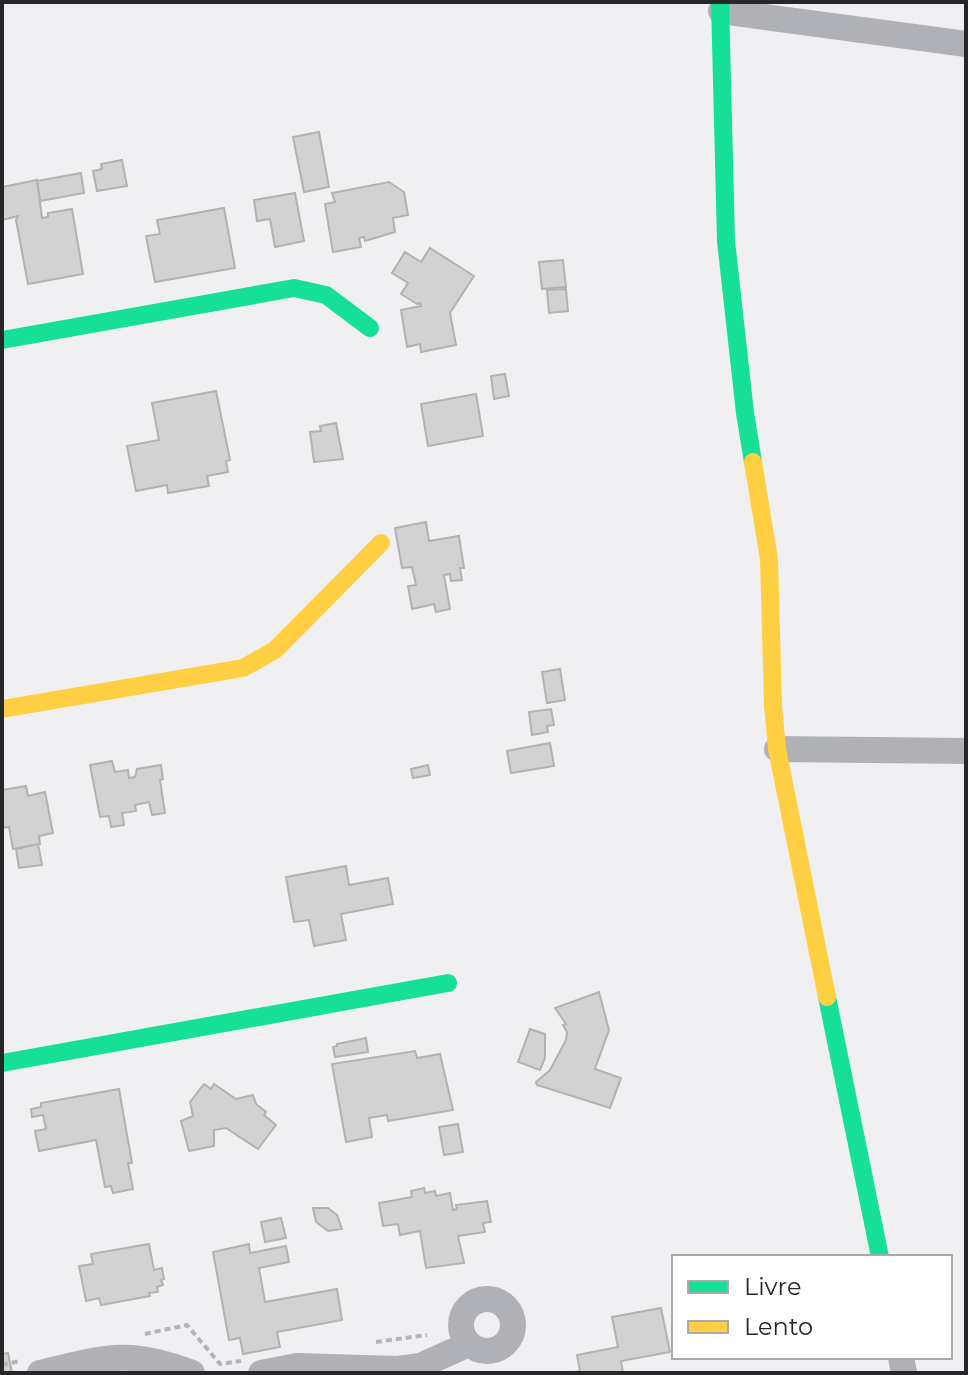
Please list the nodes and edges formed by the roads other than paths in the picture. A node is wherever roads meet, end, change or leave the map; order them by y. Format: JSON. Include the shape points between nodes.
{"nodes":[{"id":1,"x":721,"y":7,"type":"edge"},
{"id":2,"x":966,"y":44,"type":"edge"},
{"id":3,"x":370,"y":328,"type":"dead end"},
{"id":4,"x":2,"y":340,"type":"edge"},
{"id":5,"x":381,"y":543,"type":"dead end"},
{"id":6,"x":2,"y":709,"type":"edge"},
{"id":7,"x":777,"y":749,"type":"junction"},
{"id":8,"x":966,"y":751,"type":"edge"},
{"id":9,"x":448,"y":983,"type":"dead end"},
{"id":10,"x":2,"y":1063,"type":"edge"},
{"id":11,"x":880,"y":1255,"type":"edge"},
{"id":12,"x":466,"y":1337,"type":"road end"},
{"id":13,"x":36,"y":1366,"type":"edge"},
{"id":14,"x":256,"y":1366,"type":"edge"},
{"id":15,"x":192,"y":1373,"type":"edge"}],
"edges":[{"from":1,"to":2,"type":"street"},
{"from":1,"to":7,"type":"street","via":[[726,241],[745,413],[769,559]]},
{"from":3,"to":4,"type":"street","via":[[326,295],[294,288]]},
{"from":5,"to":6,"type":"street","via":[[275,650],[243,668]]},
{"from":7,"to":8,"type":"street"},
{"from":7,"to":11,"type":"street"},
{"from":9,"to":10,"type":"street"},
{"from":12,"to":14,"type":"street","via":[[429,1363],[398,1369]]},
{"from":13,"to":15,"type":"street","via":[[122,1357],[156,1360]]}]}
